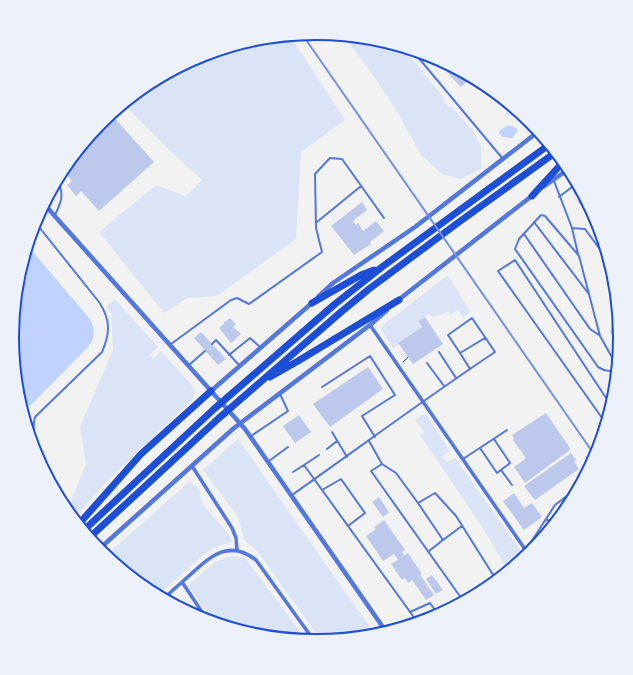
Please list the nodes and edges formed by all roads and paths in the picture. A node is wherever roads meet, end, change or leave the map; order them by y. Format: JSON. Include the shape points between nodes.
{"nodes":[{"id":1,"x":419,"y":59,"type":"edge"},
{"id":2,"x":534,"y":135,"type":"edge"},
{"id":3,"x":545,"y":147,"type":"edge"},
{"id":4,"x":552,"y":155,"type":"edge"},
{"id":5,"x":503,"y":159,"type":"junction"},
{"id":6,"x":560,"y":166,"type":"edge"},
{"id":7,"x":564,"y":172,"type":"edge"},
{"id":8,"x":553,"y":180,"type":"junction"},
{"id":9,"x":361,"y":186,"type":"junction"},
{"id":10,"x":573,"y":186,"type":"edge"},
{"id":11,"x":60,"y":187,"type":"edge"},
{"id":12,"x":532,"y":196,"type":"junction"},
{"id":13,"x":559,"y":197,"type":"junction"},
{"id":14,"x":48,"y":209,"type":"edge"},
{"id":15,"x":54,"y":216,"type":"junction"},
{"id":16,"x":384,"y":218,"type":"dead end"},
{"id":17,"x":316,"y":222,"type":"junction"},
{"id":18,"x":534,"y":222,"type":"junction"},
{"id":19,"x":572,"y":228,"type":"junction"},
{"id":20,"x":40,"y":229,"type":"edge"},
{"id":21,"x":524,"y":234,"type":"junction"},
{"id":22,"x":601,"y":250,"type":"edge"},
{"id":23,"x":579,"y":256,"type":"junction"},
{"id":24,"x":382,"y":267,"type":"junction"},
{"id":25,"x":589,"y":295,"type":"junction"},
{"id":26,"x":399,"y":300,"type":"junction"},
{"id":27,"x":312,"y":302,"type":"junction"},
{"id":28,"x":370,"y":325,"type":"junction"},
{"id":29,"x":600,"y":336,"type":"junction"},
{"id":30,"x":485,"y":338,"type":"junction"},
{"id":31,"x":212,"y":344,"type":"dead end"},
{"id":32,"x":170,"y":345,"type":"junction"},
{"id":33,"x":260,"y":346,"type":"junction"},
{"id":34,"x":205,"y":351,"type":"dead end"},
{"id":35,"x":439,"y":352,"type":"dead end"},
{"id":36,"x":460,"y":353,"type":"junction"},
{"id":37,"x":229,"y":355,"type":"junction"},
{"id":38,"x":408,"y":357,"type":"dead end"},
{"id":39,"x":613,"y":359,"type":"edge"},
{"id":40,"x":403,"y":362,"type":"dead end"},
{"id":41,"x":427,"y":363,"type":"dead end"},
{"id":42,"x":239,"y":365,"type":"junction"},
{"id":43,"x":188,"y":366,"type":"junction"},
{"id":44,"x":470,"y":369,"type":"junction"},
{"id":45,"x":611,"y":371,"type":"edge"},
{"id":46,"x":456,"y":378,"type":"junction"},
{"id":47,"x":258,"y":384,"type":"junction"},
{"id":48,"x":444,"y":386,"type":"junction"},
{"id":49,"x":322,"y":387,"type":"dead end"},
{"id":50,"x":211,"y":391,"type":"junction"},
{"id":51,"x":279,"y":393,"type":"junction"},
{"id":52,"x":607,"y":400,"type":"edge"},
{"id":53,"x":423,"y":401,"type":"junction"},
{"id":54,"x":602,"y":420,"type":"edge"},
{"id":55,"x":239,"y":422,"type":"junction"},
{"id":56,"x":34,"y":430,"type":"edge"},
{"id":57,"x":506,"y":430,"type":"dead end"},
{"id":58,"x":332,"y":432,"type":"dead end"},
{"id":59,"x":250,"y":437,"type":"junction"},
{"id":60,"x":376,"y":437,"type":"junction"},
{"id":61,"x":494,"y":439,"type":"junction"},
{"id":62,"x":338,"y":441,"type":"junction"},
{"id":63,"x":369,"y":441,"type":"junction"},
{"id":64,"x":288,"y":447,"type":"dead end"},
{"id":65,"x":480,"y":448,"type":"junction"},
{"id":66,"x":327,"y":449,"type":"dead end"},
{"id":67,"x":320,"y":455,"type":"dead end"},
{"id":68,"x":347,"y":457,"type":"junction"},
{"id":69,"x":463,"y":460,"type":"junction"},
{"id":70,"x":268,"y":462,"type":"junction"},
{"id":71,"x":382,"y":464,"type":"junction"},
{"id":72,"x":304,"y":465,"type":"junction"},
{"id":73,"x":192,"y":466,"type":"junction"},
{"id":74,"x":501,"y":470,"type":"junction"},
{"id":75,"x":293,"y":472,"type":"dead end"},
{"id":76,"x":314,"y":480,"type":"junction"},
{"id":77,"x":512,"y":485,"type":"dead end"},
{"id":78,"x":322,"y":490,"type":"junction"},
{"id":79,"x":569,"y":494,"type":"edge"},
{"id":80,"x":292,"y":496,"type":"junction"},
{"id":81,"x":418,"y":503,"type":"junction"},
{"id":82,"x":546,"y":518,"type":"junction"},
{"id":83,"x":82,"y":521,"type":"edge"},
{"id":84,"x":551,"y":521,"type":"edge"},
{"id":85,"x":348,"y":526,"type":"junction"},
{"id":86,"x":462,"y":526,"type":"junction"},
{"id":87,"x":87,"y":527,"type":"edge"},
{"id":88,"x":93,"y":534,"type":"edge"},
{"id":89,"x":443,"y":540,"type":"junction"},
{"id":90,"x":103,"y":545,"type":"edge"},
{"id":91,"x":528,"y":547,"type":"edge"},
{"id":92,"x":237,"y":550,"type":"junction"},
{"id":93,"x":526,"y":550,"type":"edge"},
{"id":94,"x":428,"y":551,"type":"junction"},
{"id":95,"x":494,"y":577,"type":"edge"},
{"id":96,"x":182,"y":582,"type":"junction"},
{"id":97,"x":168,"y":595,"type":"edge"},
{"id":98,"x":461,"y":597,"type":"edge"},
{"id":99,"x":435,"y":610,"type":"edge"},
{"id":100,"x":202,"y":611,"type":"edge"},
{"id":101,"x":410,"y":612,"type":"junction"},
{"id":102,"x":414,"y":618,"type":"edge"},
{"id":103,"x":383,"y":627,"type":"edge"},
{"id":104,"x":309,"y":635,"type":"edge"}],
"edges":[{"from":1,"to":5,"type":"lane"},
{"from":2,"to":5,"type":"street"},
{"from":3,"to":24,"type":"highway"},
{"from":4,"to":47,"type":"highway","via":[[347,307]]},
{"from":5,"to":27,"type":"street","via":[[415,227],[333,283]]},
{"from":6,"to":12,"type":"highway"},
{"from":7,"to":8,"type":"street"},
{"from":8,"to":12,"type":"street"},
{"from":8,"to":13,"type":"lane"},
{"from":9,"to":16,"type":"lane"},
{"from":9,"to":17,"type":"lane"},
{"from":9,"to":17,"type":"lane","via":[[342,159],[330,158],[315,174]]},
{"from":10,"to":13,"type":"lane"},
{"from":11,"to":15,"type":"lane","via":[[61,198]]},
{"from":12,"to":26,"type":"street"},
{"from":13,"to":19,"type":"lane"},
{"from":14,"to":15,"type":"street"},
{"from":15,"to":32,"type":"street"},
{"from":17,"to":32,"type":"lane","via":[[322,252],[249,304],[237,298],[231,300]]},
{"from":18,"to":21,"type":"lane"},
{"from":18,"to":23,"type":"lane","via":[[541,215],[545,216]]},
{"from":18,"to":25,"type":"lane"},
{"from":19,"to":22,"type":"lane","via":[[585,229]]},
{"from":19,"to":23,"type":"lane"},
{"from":20,"to":56,"type":"lane","via":[[102,307],[109,330],[102,352],[35,417]]},
{"from":21,"to":29,"type":"lane","via":[[590,329]]},
{"from":21,"to":45,"type":"lane","via":[[519,239],[516,249],[598,367]]},
{"from":23,"to":25,"type":"lane"},
{"from":24,"to":27,"type":"highway","via":[[361,275]]},
{"from":24,"to":87,"type":"highway","via":[[312,323],[229,396]]},
{"from":25,"to":29,"type":"lane"},
{"from":26,"to":28,"type":"street"},
{"from":26,"to":47,"type":"highway"},
{"from":27,"to":33,"type":"street"},
{"from":28,"to":51,"type":"street"},
{"from":28,"to":53,"type":"street"},
{"from":29,"to":39,"type":"lane"},
{"from":30,"to":36,"type":"lane"},
{"from":30,"to":36,"type":"lane","via":[[472,318],[448,335]]},
{"from":30,"to":44,"type":"lane","via":[[494,352]]},
{"from":31,"to":37,"type":"lane","via":[[216,340]]},
{"from":32,"to":43,"type":"street"},
{"from":33,"to":37,"type":"lane","via":[[253,339],[248,339]]},
{"from":33,"to":42,"type":"street"},
{"from":34,"to":43,"type":"lane"},
{"from":35,"to":46,"type":"lane"},
{"from":36,"to":44,"type":"lane"},
{"from":37,"to":42,"type":"lane"},
{"from":38,"to":40,"type":"path"},
{"from":41,"to":48,"type":"lane"},
{"from":42,"to":50,"type":"street"},
{"from":43,"to":50,"type":"street"},
{"from":44,"to":46,"type":"lane"},
{"from":46,"to":48,"type":"lane"},
{"from":47,"to":88,"type":"highway"},
{"from":48,"to":53,"type":"lane"},
{"from":49,"to":60,"type":"lane","via":[[370,356],[395,395],[362,416]]},
{"from":50,"to":55,"type":"street"},
{"from":50,"to":83,"type":"highway","via":[[141,454]]},
{"from":51,"to":55,"type":"street"},
{"from":51,"to":59,"type":"lane","via":[[288,410]]},
{"from":52,"to":54,"type":"lane","via":[[515,260],[498,271]]},
{"from":53,"to":60,"type":"lane"},
{"from":53,"to":69,"type":"street"},
{"from":55,"to":59,"type":"street"},
{"from":55,"to":73,"type":"street"},
{"from":57,"to":61,"type":"lane"},
{"from":58,"to":62,"type":"lane"},
{"from":59,"to":70,"type":"street"},
{"from":60,"to":63,"type":"lane"},
{"from":61,"to":65,"type":"lane"},
{"from":61,"to":74,"type":"lane","via":[[510,463]]},
{"from":62,"to":66,"type":"lane"},
{"from":62,"to":68,"type":"lane"},
{"from":63,"to":68,"type":"lane"},
{"from":63,"to":71,"type":"lane"},
{"from":64,"to":70,"type":"lane"},
{"from":65,"to":69,"type":"lane"},
{"from":65,"to":74,"type":"lane","via":[[497,473]]},
{"from":67,"to":72,"type":"lane"},
{"from":68,"to":76,"type":"lane"},
{"from":69,"to":93,"type":"street"},
{"from":70,"to":80,"type":"street"},
{"from":71,"to":81,"type":"lane","via":[[396,473]]},
{"from":71,"to":94,"type":"lane","via":[[371,471]]},
{"from":72,"to":75,"type":"lane"},
{"from":72,"to":76,"type":"lane"},
{"from":73,"to":90,"type":"street"},
{"from":73,"to":92,"type":"street","via":[[232,528]]},
{"from":74,"to":77,"type":"lane"},
{"from":76,"to":78,"type":"lane"},
{"from":76,"to":80,"type":"lane"},
{"from":78,"to":85,"type":"lane"},
{"from":78,"to":85,"type":"lane","via":[[341,479],[365,513]]},
{"from":79,"to":82,"type":"lane"},
{"from":80,"to":103,"type":"street"},
{"from":81,"to":86,"type":"lane","via":[[435,493]]},
{"from":81,"to":89,"type":"lane"},
{"from":82,"to":84,"type":"lane"},
{"from":82,"to":91,"type":"lane"},
{"from":85,"to":101,"type":"lane"},
{"from":86,"to":89,"type":"lane"},
{"from":86,"to":95,"type":"lane"},
{"from":89,"to":94,"type":"lane"},
{"from":92,"to":96,"type":"street","via":[[223,551],[211,556]]},
{"from":92,"to":104,"type":"street","via":[[256,560]]},
{"from":94,"to":98,"type":"lane"},
{"from":96,"to":97,"type":"street"},
{"from":96,"to":100,"type":"street"},
{"from":99,"to":101,"type":"lane","via":[[430,603]]},
{"from":101,"to":102,"type":"lane"}]}
